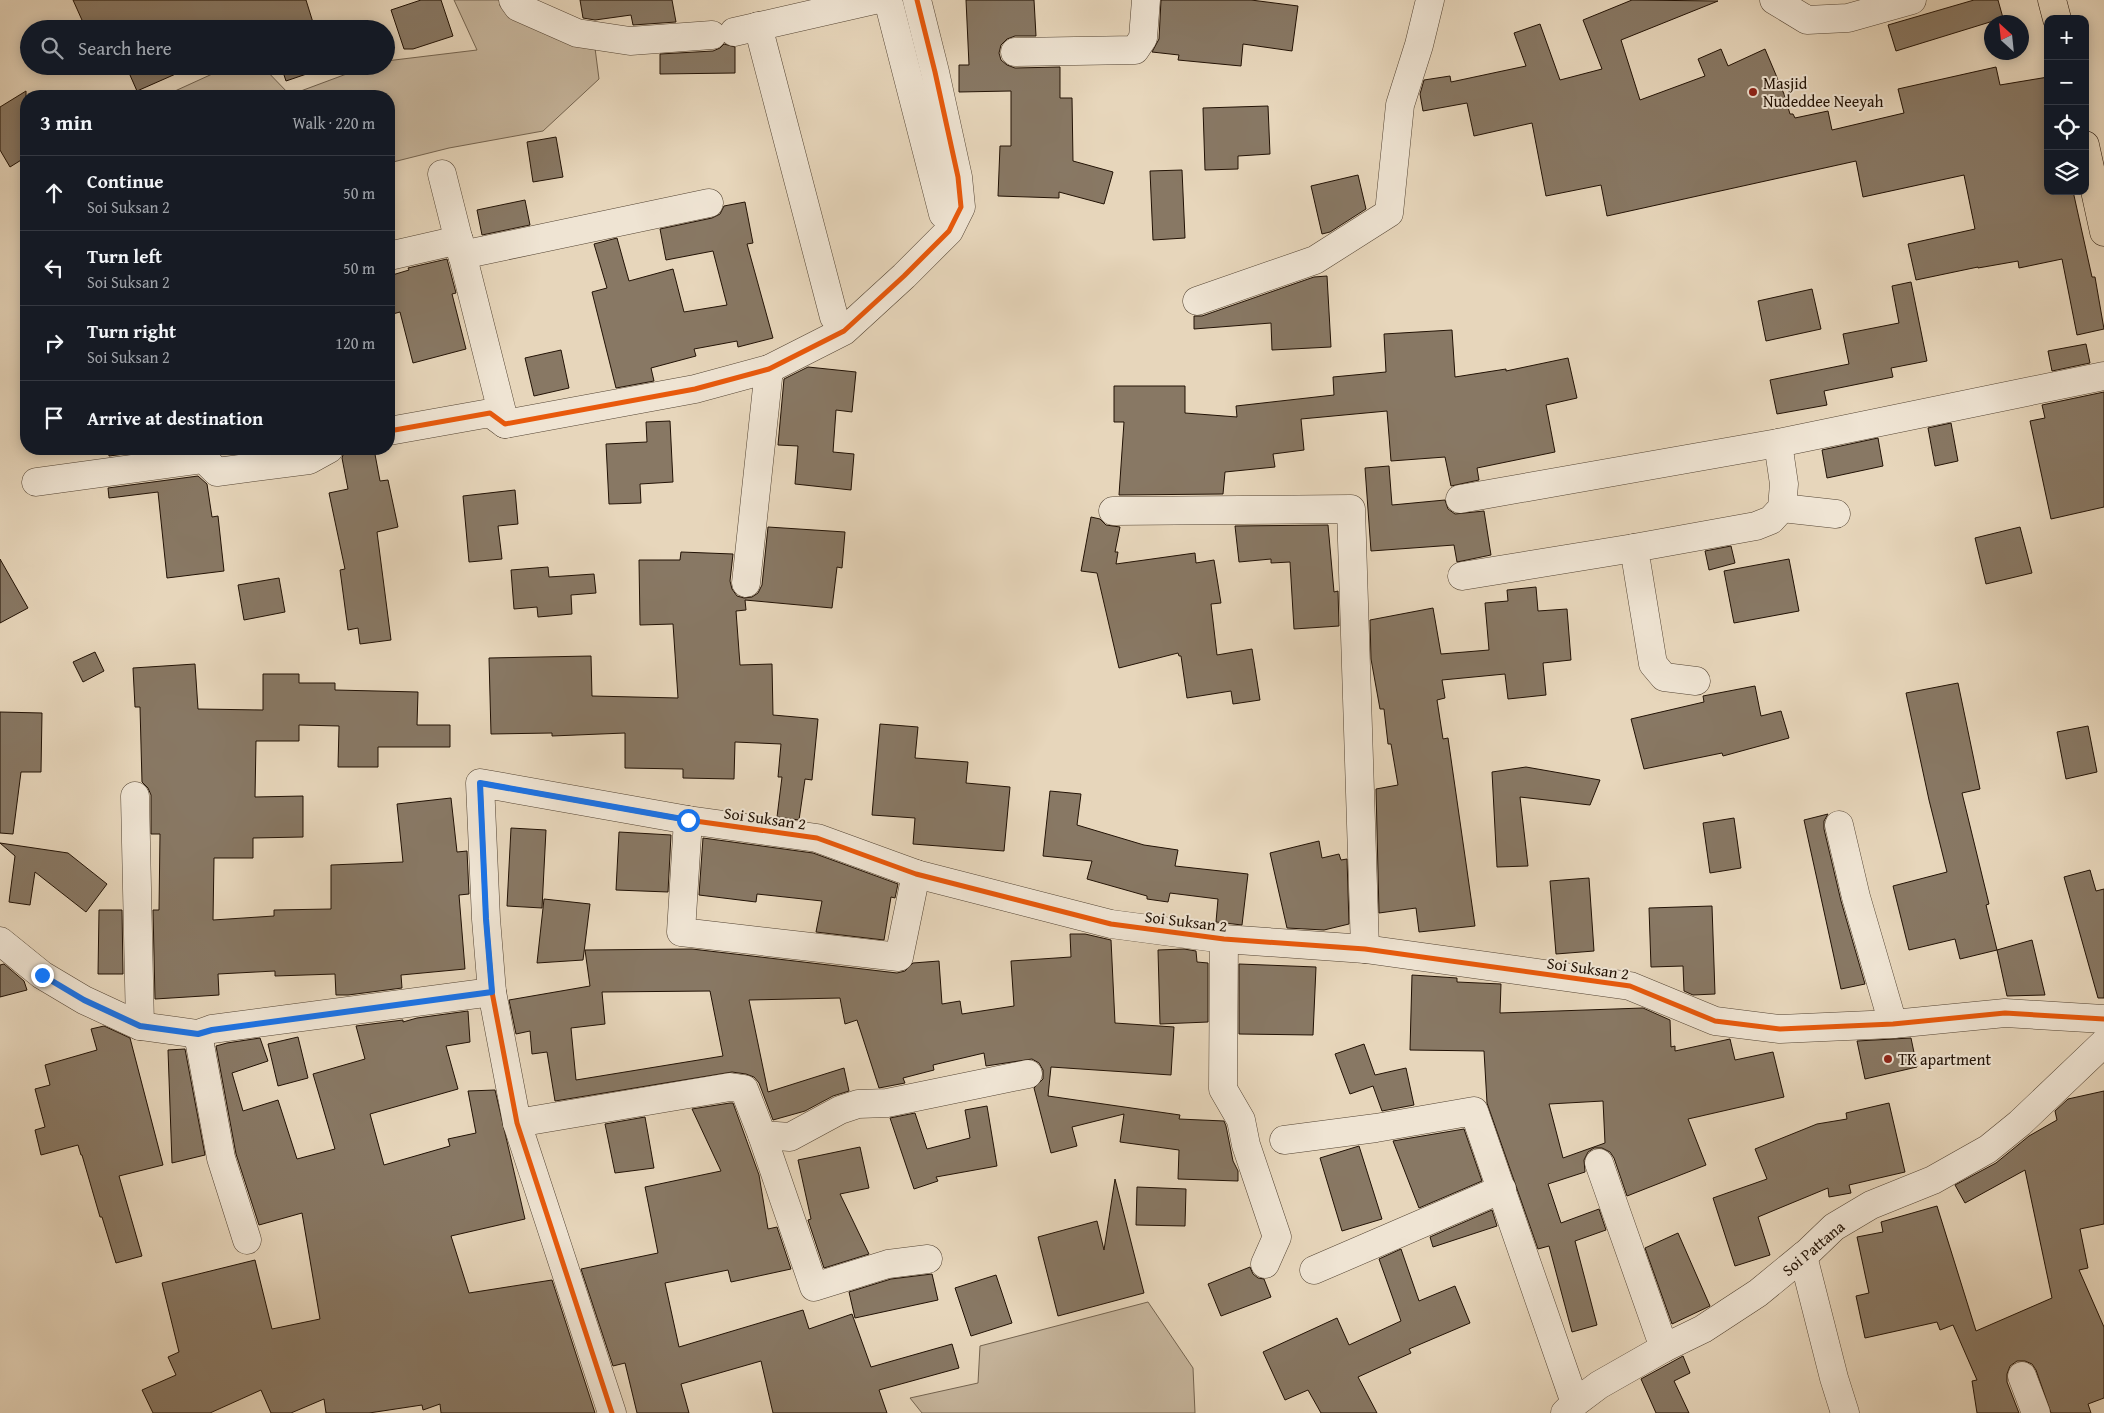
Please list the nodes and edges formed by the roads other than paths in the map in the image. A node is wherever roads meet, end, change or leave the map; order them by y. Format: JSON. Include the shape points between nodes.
{"nodes":[{"id":1,"x":513,"y":0,"type":"edge"},
{"id":2,"x":874,"y":0,"type":"edge"},
{"id":3,"x":888,"y":0,"type":"edge"},
{"id":4,"x":917,"y":0,"type":"edge"},
{"id":5,"x":1146,"y":0,"type":"edge"},
{"id":6,"x":1430,"y":0,"type":"edge"},
{"id":7,"x":1774,"y":0,"type":"edge"},
{"id":8,"x":1912,"y":0,"type":"edge"},
{"id":9,"x":2052,"y":0,"type":"edge"},
{"id":10,"x":2056,"y":15,"type":"edge"},
{"id":11,"x":735,"y":31,"type":"junction"},
{"id":12,"x":1015,"y":52,"type":"dead end"},
{"id":13,"x":2086,"y":150,"type":"edge"},
{"id":14,"x":442,"y":174,"type":"dead end"},
{"id":15,"x":709,"y":203,"type":"dead end"},
{"id":16,"x":943,"y":214,"type":"dead end"},
{"id":17,"x":2104,"y":232,"type":"edge"},
{"id":18,"x":460,"y":248,"type":"junction"},
{"id":19,"x":395,"y":255,"type":"edge"},
{"id":20,"x":1197,"y":301,"type":"dead end"},
{"id":21,"x":834,"y":317,"type":"dead end"},
{"id":22,"x":769,"y":369,"type":"junction"},
{"id":23,"x":2104,"y":376,"type":"edge"},
{"id":24,"x":505,"y":424,"type":"junction"},
{"id":25,"x":395,"y":430,"type":"edge"},
{"id":26,"x":1778,"y":443,"type":"junction"},
{"id":27,"x":318,"y":455,"type":"edge"},
{"id":28,"x":36,"y":482,"type":"dead end"},
{"id":29,"x":1460,"y":499,"type":"dead end"},
{"id":30,"x":1782,"y":508,"type":"junction"},
{"id":31,"x":1113,"y":511,"type":"dead end"},
{"id":32,"x":1836,"y":514,"type":"dead end"},
{"id":33,"x":1634,"y":548,"type":"junction"},
{"id":34,"x":1462,"y":576,"type":"dead end"},
{"id":35,"x":746,"y":583,"type":"dead end"},
{"id":36,"x":1696,"y":681,"type":"dead end"},
{"id":37,"x":135,"y":796,"type":"dead end"},
{"id":38,"x":688,"y":820,"type":"junction"},
{"id":39,"x":1839,"y":825,"type":"dead end"},
{"id":40,"x":916,"y":874,"type":"junction"},
{"id":41,"x":1224,"y":939,"type":"junction"},
{"id":42,"x":0,"y":941,"type":"edge"},
{"id":43,"x":1365,"y":948,"type":"junction"},
{"id":44,"x":492,"y":992,"type":"junction"},
{"id":45,"x":2104,"y":1019,"type":"edge"},
{"id":46,"x":1893,"y":1024,"type":"junction"},
{"id":47,"x":140,"y":1026,"type":"junction"},
{"id":48,"x":198,"y":1034,"type":"junction"},
{"id":49,"x":2104,"y":1043,"type":"edge"},
{"id":50,"x":1028,"y":1074,"type":"dead end"},
{"id":51,"x":517,"y":1123,"type":"junction"},
{"id":52,"x":762,"y":1135,"type":"junction"},
{"id":53,"x":1284,"y":1140,"type":"dead end"},
{"id":54,"x":1599,"y":1163,"type":"dead end"},
{"id":55,"x":1502,"y":1189,"type":"junction"},
{"id":56,"x":246,"y":1240,"type":"dead end"},
{"id":57,"x":1803,"y":1256,"type":"junction"},
{"id":58,"x":928,"y":1259,"type":"dead end"},
{"id":59,"x":1265,"y":1264,"type":"dead end"},
{"id":60,"x":1314,"y":1270,"type":"dead end"},
{"id":61,"x":1664,"y":1348,"type":"junction"},
{"id":62,"x":2022,"y":1376,"type":"dead end"},
{"id":63,"x":1570,"y":1408,"type":"edge"},
{"id":64,"x":612,"y":1413,"type":"edge"},
{"id":65,"x":1845,"y":1413,"type":"edge"},
{"id":66,"x":2036,"y":1413,"type":"edge"}],
"edges":[{"from":1,"to":11,"type":"street","via":[[518,7],[577,32],[630,41]]},
{"from":2,"to":11,"type":"street"},
{"from":3,"to":16,"type":"street"},
{"from":4,"to":22,"type":"street","via":[[956,167],[961,207],[949,231],[844,331]]},
{"from":5,"to":12,"type":"street","via":[[1143,38],[1135,50]]},
{"from":6,"to":20,"type":"street","via":[[1400,105],[1390,213],[1315,260]]},
{"from":7,"to":8,"type":"street","via":[[1807,20],[1848,18]]},
{"from":9,"to":10,"type":"main road"},
{"from":11,"to":21,"type":"street"},
{"from":13,"to":17,"type":"main road"},
{"from":14,"to":18,"type":"street"},
{"from":15,"to":18,"type":"street"},
{"from":18,"to":19,"type":"street"},
{"from":18,"to":24,"type":"street"},
{"from":22,"to":24,"type":"street","via":[[695,389]]},
{"from":22,"to":35,"type":"street"},
{"from":23,"to":26,"type":"street"},
{"from":24,"to":25,"type":"street","via":[[490,413]]},
{"from":26,"to":29,"type":"street"},
{"from":26,"to":30,"type":"street","via":[[1784,484]]},
{"from":27,"to":28,"type":"street","via":[[309,460],[217,472],[204,459]]},
{"from":30,"to":32,"type":"street"},
{"from":30,"to":33,"type":"street","via":[[1771,520],[1756,526]]},
{"from":31,"to":43,"type":"street","via":[[1351,509]]},
{"from":33,"to":34,"type":"street"},
{"from":33,"to":36,"type":"street","via":[[1653,664],[1664,677]]},
{"from":37,"to":47,"type":"street"},
{"from":38,"to":40,"type":"street","name":"Soi Suksan 2","via":[[817,838]]},
{"from":38,"to":40,"type":"street","via":[[681,932],[899,957]]},
{"from":38,"to":44,"type":"street","name":"Soi Suksan 2","via":[[480,783]]},
{"from":39,"to":46,"type":"street"},
{"from":40,"to":41,"type":"street","name":"Soi Suksan 2","via":[[1111,924]]},
{"from":41,"to":43,"type":"street","name":"Soi Suksan 2"},
{"from":41,"to":59,"type":"street","via":[[1223,1089],[1240,1120],[1278,1237]]},
{"from":42,"to":47,"type":"street","via":[[42,975],[106,1012]]},
{"from":43,"to":46,"type":"street","name":"Soi Suksan 2","via":[[1630,986],[1715,1021],[1780,1029]]},
{"from":44,"to":48,"type":"street","via":[[222,1028]]},
{"from":44,"to":51,"type":"street"},
{"from":45,"to":46,"type":"street","name":"Soi Suksan 2","via":[[2005,1013]]},
{"from":47,"to":48,"type":"street"},
{"from":48,"to":56,"type":"street","via":[[222,1158]]},
{"from":49,"to":57,"type":"street","name":"Soi Pattana","via":[[1988,1149],[1933,1180],[1871,1205],[1834,1227]]},
{"from":50,"to":52,"type":"street","via":[[887,1103],[858,1104],[790,1137]]},
{"from":51,"to":52,"type":"street","via":[[730,1087],[744,1089]]},
{"from":51,"to":64,"type":"street"},
{"from":52,"to":58,"type":"street","via":[[814,1287],[888,1264]]},
{"from":53,"to":55,"type":"street","via":[[1474,1111]]},
{"from":54,"to":61,"type":"street"},
{"from":55,"to":60,"type":"street"},
{"from":55,"to":63,"type":"street"},
{"from":57,"to":61,"type":"street","name":"Soi Pattana","via":[[1758,1293],[1704,1329]]},
{"from":57,"to":65,"type":"street"},
{"from":61,"to":63,"type":"street","name":"Soi Pattana","via":[[1599,1385]]},
{"from":62,"to":66,"type":"street"}]}
